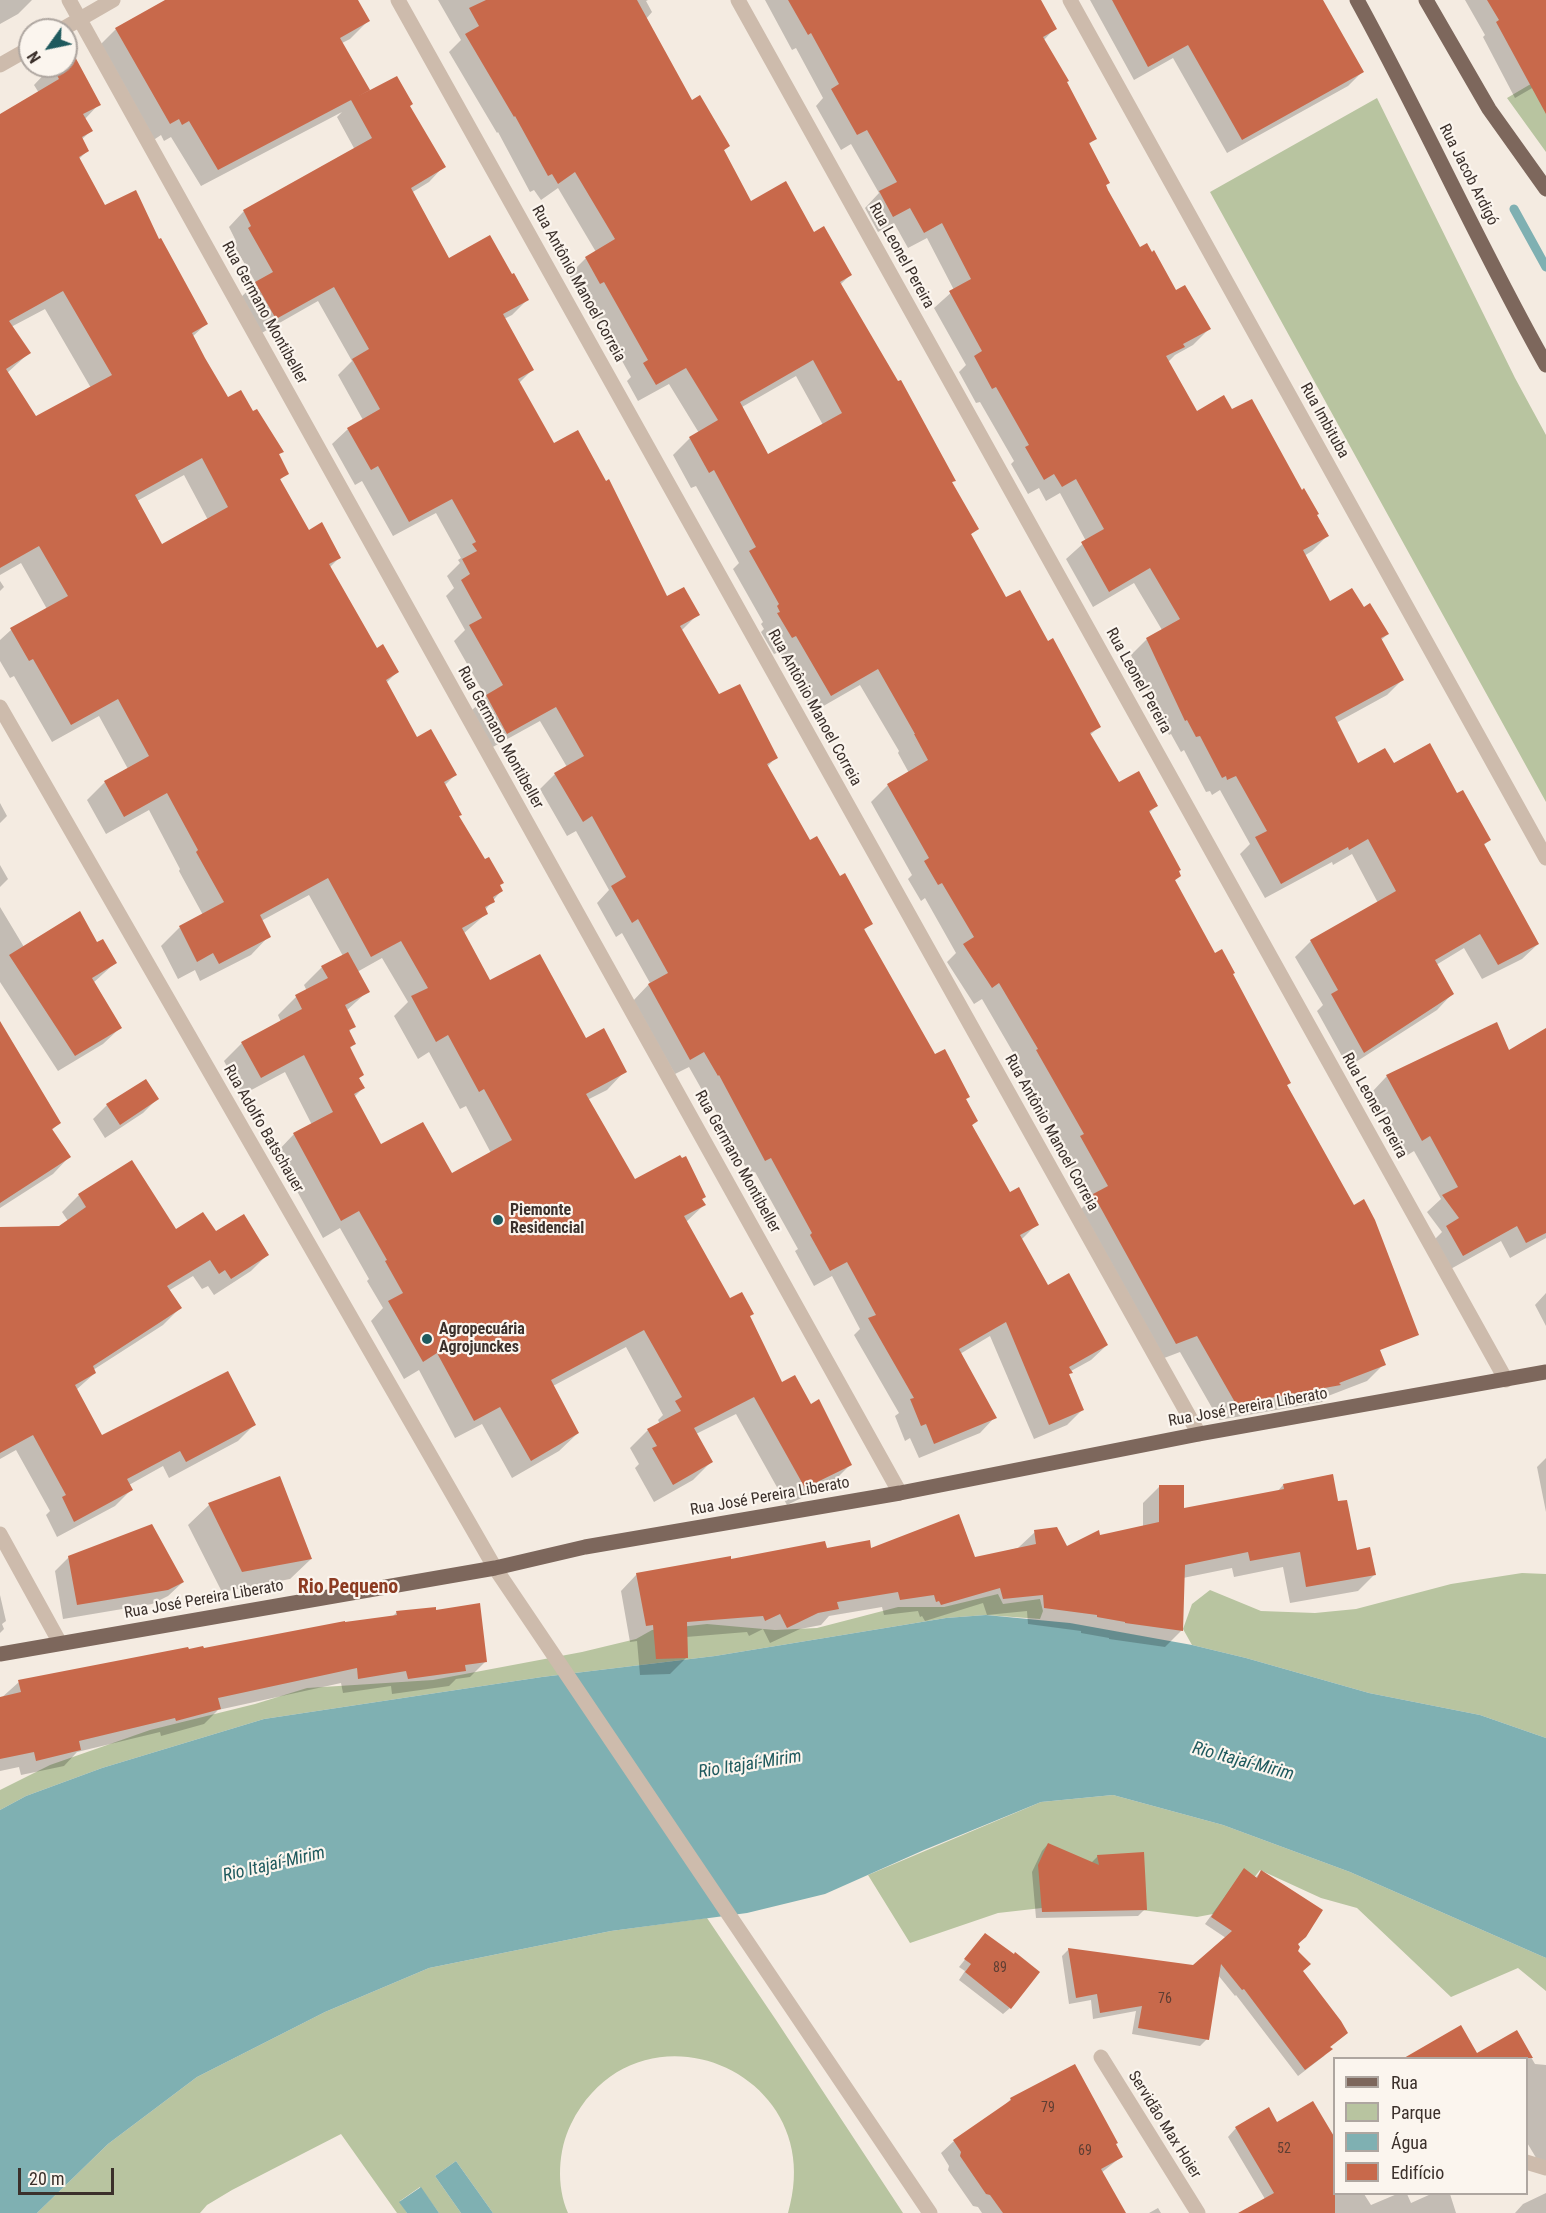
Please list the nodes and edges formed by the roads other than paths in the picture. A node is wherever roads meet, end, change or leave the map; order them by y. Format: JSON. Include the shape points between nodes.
{"nodes":[{"id":1,"x":69,"y":0,"type":"edge"},
{"id":2,"x":113,"y":0,"type":"edge"},
{"id":3,"x":398,"y":0,"type":"edge"},
{"id":4,"x":738,"y":0,"type":"edge"},
{"id":5,"x":1070,"y":0,"type":"edge"},
{"id":6,"x":1357,"y":0,"type":"edge"},
{"id":7,"x":1426,"y":0,"type":"edge"},
{"id":8,"x":80,"y":19,"type":"junction"},
{"id":9,"x":18,"y":55,"type":"edge"},
{"id":10,"x":0,"y":65,"type":"edge"},
{"id":11,"x":1546,"y":189,"type":"edge"},
{"id":12,"x":1546,"y":365,"type":"edge"},
{"id":13,"x":0,"y":707,"type":"edge"},
{"id":14,"x":1546,"y":858,"type":"edge"},
{"id":15,"x":1546,"y":1372,"type":"edge"},
{"id":16,"x":1506,"y":1380,"type":"junction"},
{"id":17,"x":1199,"y":1434,"type":"junction"},
{"id":18,"x":900,"y":1493,"type":"junction"},
{"id":19,"x":0,"y":1534,"type":"edge"},
{"id":20,"x":495,"y":1568,"type":"junction"},
{"id":21,"x":60,"y":1643,"type":"junction"},
{"id":22,"x":0,"y":1654,"type":"edge"},
{"id":23,"x":1101,"y":2057,"type":"dead end"},
{"id":24,"x":1528,"y":2162,"type":"edge"},
{"id":25,"x":1546,"y":2168,"type":"edge"},
{"id":26,"x":930,"y":2213,"type":"edge"},
{"id":27,"x":1198,"y":2213,"type":"edge"}],
"edges":[{"from":1,"to":8,"type":"street","name":"Rua Germano Montibeller"},
{"from":2,"to":8,"type":"street"},
{"from":3,"to":17,"type":"street","name":"Rua Antônio Manoel Correia"},
{"from":4,"to":16,"type":"street","name":"Rua Leonel Pereira"},
{"from":5,"to":14,"type":"street","name":"Rua Imbituba"},
{"from":6,"to":12,"type":"main road","name":"Rua Jacob Ardigó"},
{"from":7,"to":11,"type":"main road","via":[[1489,109]]},
{"from":8,"to":18,"type":"street","name":"Rua Germano Montibeller"},
{"from":9,"to":10,"type":"street"},
{"from":13,"to":20,"type":"street","name":"Rua Adolfo Batschauer"},
{"from":15,"to":16,"type":"main road","name":"Rua José Pereira Liberato"},
{"from":16,"to":17,"type":"main road","name":"Rua José Pereira Liberato"},
{"from":17,"to":18,"type":"main road","name":"Rua José Pereira Liberato"},
{"from":18,"to":20,"type":"main road","name":"Rua José Pereira Liberato","via":[[585,1547]]},
{"from":19,"to":21,"type":"street"},
{"from":20,"to":21,"type":"main road","name":"Rua José Pereira Liberato"},
{"from":20,"to":26,"type":"street","name":"Rua Adolfo Batschauer"},
{"from":21,"to":22,"type":"main road","name":"Rua José Pereira Liberato"},
{"from":23,"to":27,"type":"street","name":"Servidão Max Hoier"},
{"from":24,"to":25,"type":"street"}]}
